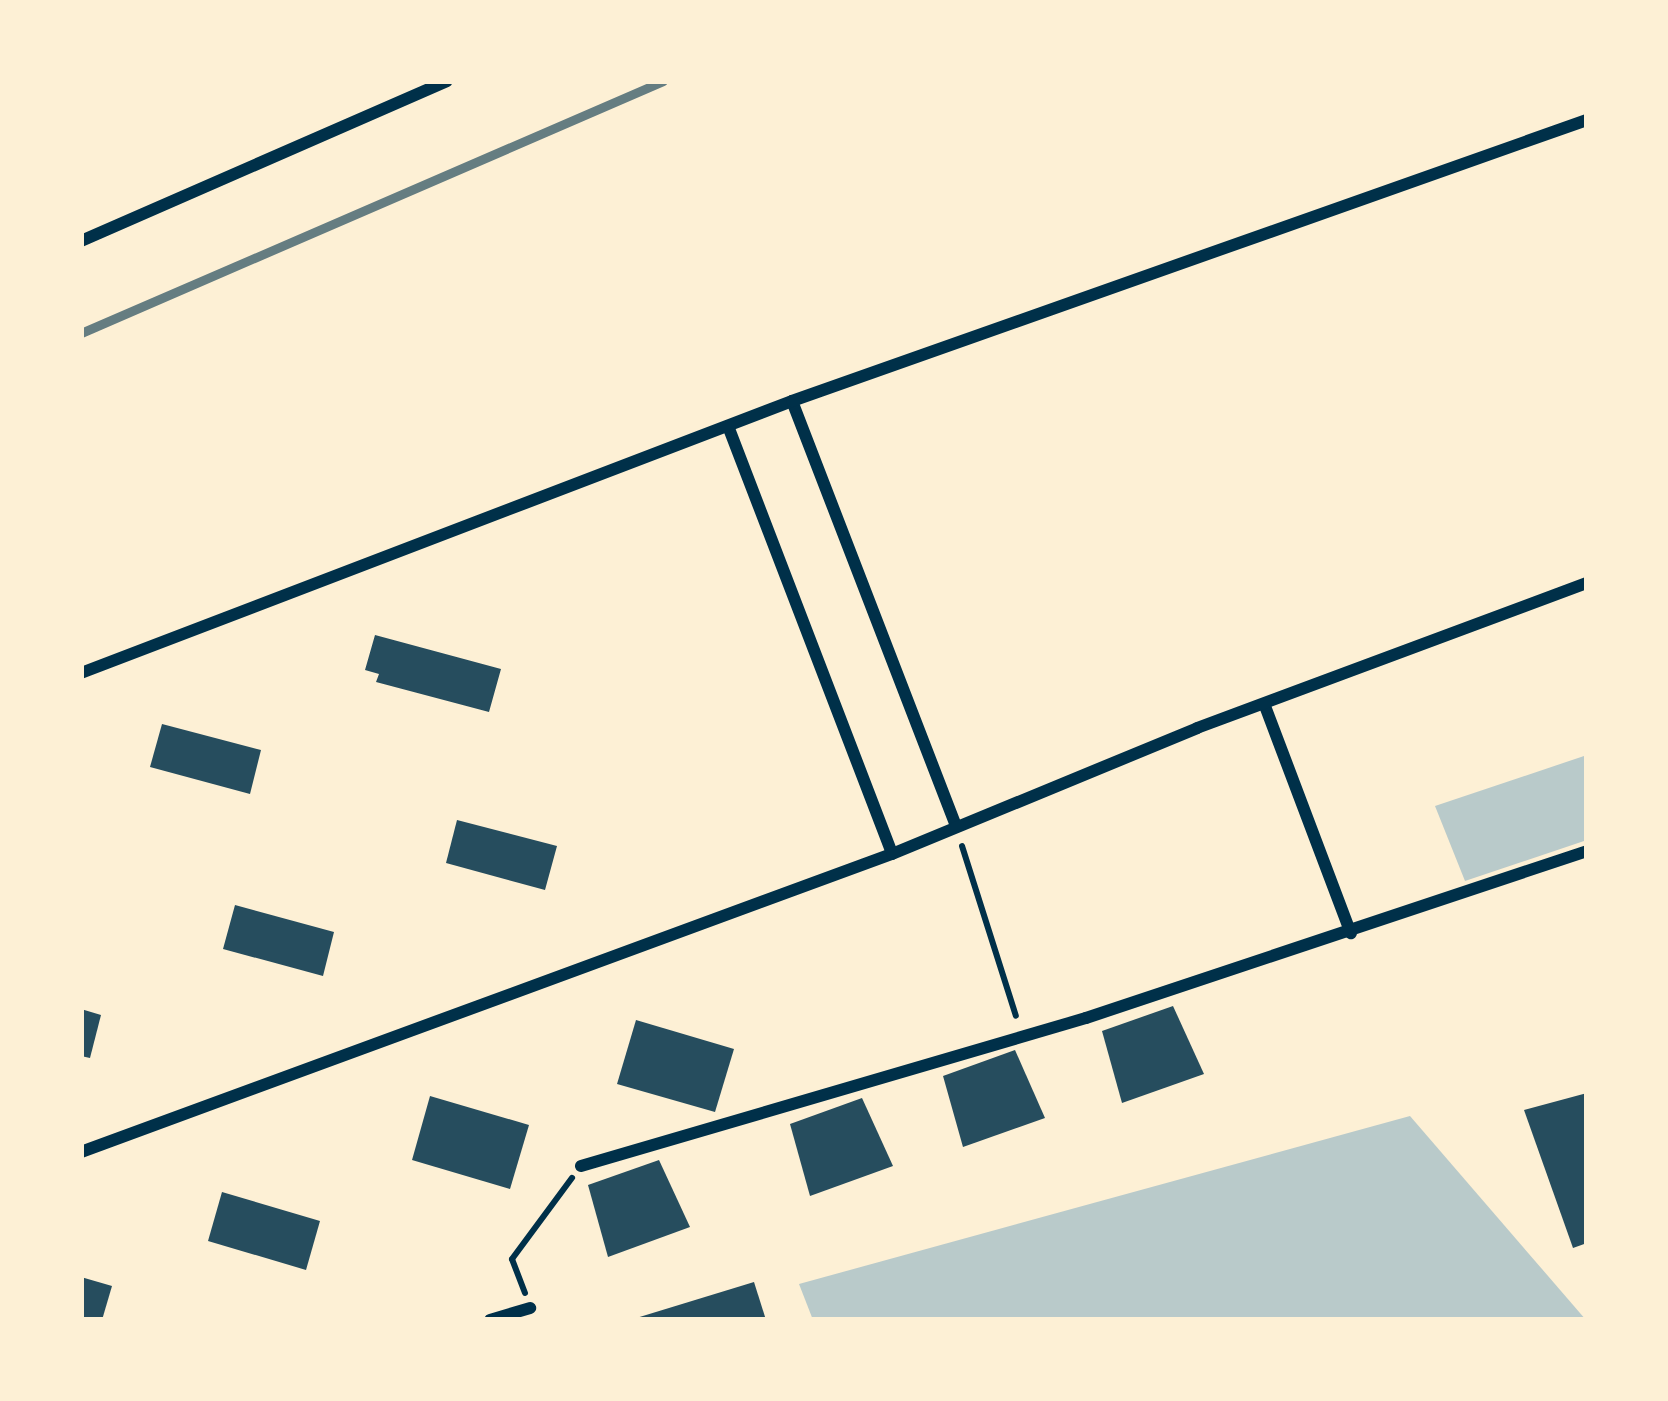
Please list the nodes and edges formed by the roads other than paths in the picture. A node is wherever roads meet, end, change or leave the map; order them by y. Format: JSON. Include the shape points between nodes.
{"nodes":[{"id":1,"x":446,"y":81,"type":"edge"},
{"id":2,"x":1587,"y":120,"type":"edge"},
{"id":3,"x":81,"y":241,"type":"edge"},
{"id":4,"x":792,"y":401,"type":"junction"},
{"id":5,"x":728,"y":426,"type":"junction"},
{"id":6,"x":1587,"y":583,"type":"edge"},
{"id":7,"x":81,"y":673,"type":"edge"},
{"id":8,"x":1264,"y":706,"type":"junction"},
{"id":9,"x":956,"y":826,"type":"junction"},
{"id":10,"x":1587,"y":850,"type":"edge"},
{"id":11,"x":892,"y":854,"type":"junction"},
{"id":12,"x":1351,"y":933,"type":"junction"},
{"id":13,"x":81,"y":1152,"type":"edge"},
{"id":14,"x":581,"y":1166,"type":"road end"},
{"id":15,"x":530,"y":1308,"type":"road end"},
{"id":16,"x":490,"y":1320,"type":"edge"}],
"edges":[{"from":1,"to":3,"type":"street"},
{"from":2,"to":4,"type":"street"},
{"from":4,"to":5,"type":"street"},
{"from":4,"to":9,"type":"street"},
{"from":5,"to":7,"type":"street"},
{"from":5,"to":11,"type":"street"},
{"from":6,"to":8,"type":"street"},
{"from":8,"to":9,"type":"street"},
{"from":8,"to":12,"type":"street"},
{"from":9,"to":11,"type":"street"},
{"from":10,"to":12,"type":"street"},
{"from":11,"to":13,"type":"street"},
{"from":12,"to":14,"type":"street"},
{"from":15,"to":16,"type":"street"}]}
